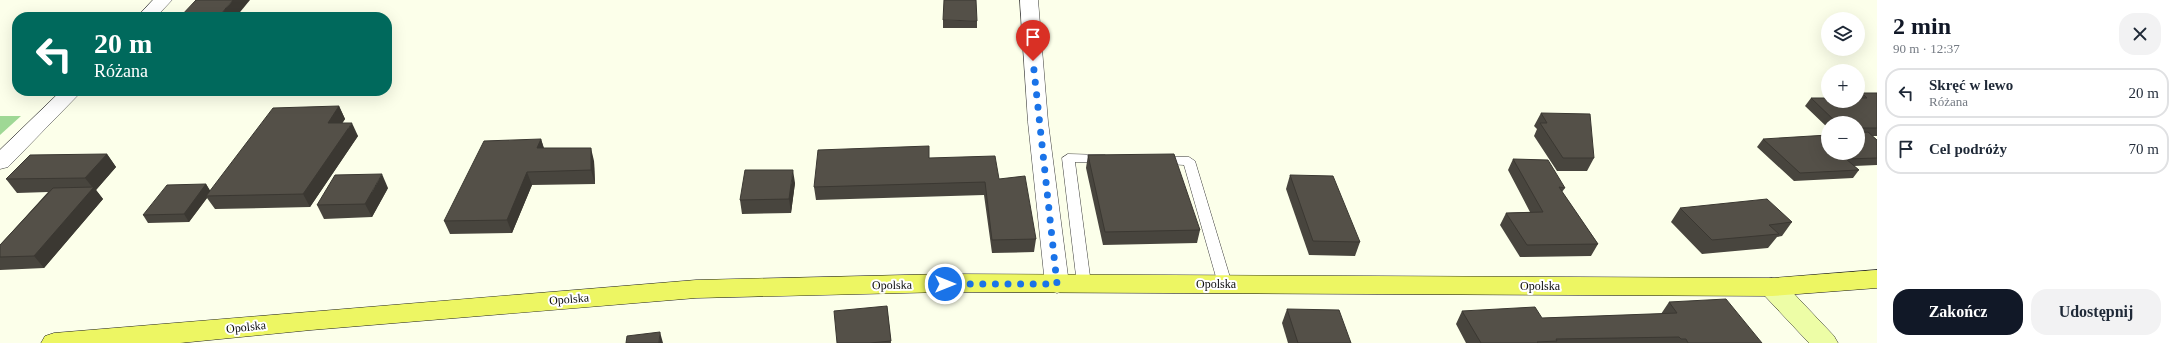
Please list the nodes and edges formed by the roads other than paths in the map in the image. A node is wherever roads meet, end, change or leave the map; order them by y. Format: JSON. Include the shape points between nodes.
{"nodes":[{"id":1,"x":163,"y":0,"type":"edge"},
{"id":2,"x":1029,"y":0,"type":"edge"},
{"id":3,"x":151,"y":12,"type":"edge"},
{"id":4,"x":67,"y":96,"type":"edge"},
{"id":5,"x":1121,"y":159,"type":"edge"},
{"id":6,"x":1144,"y":160,"type":"edge"},
{"id":7,"x":0,"y":162,"type":"edge"},
{"id":8,"x":1877,"y":279,"type":"edge"},
{"id":9,"x":1057,"y":284,"type":"junction"},
{"id":10,"x":1084,"y":284,"type":"junction"},
{"id":11,"x":1225,"y":284,"type":"junction"},
{"id":12,"x":1772,"y":287,"type":"junction"},
{"id":13,"x":54,"y":343,"type":"edge"},
{"id":14,"x":1825,"y":343,"type":"edge"}],
"edges":[{"from":1,"to":3,"type":"street"},
{"from":2,"to":9,"type":"street","via":[[1038,122]]},
{"from":4,"to":7,"type":"street"},
{"from":5,"to":10,"type":"lane","via":[[1068,158]]},
{"from":6,"to":11,"type":"lane","via":[[1190,161]]},
{"from":8,"to":12,"type":"main road","name":"Opolska"},
{"from":9,"to":10,"type":"main road","name":"Opolska"},
{"from":9,"to":13,"type":"main road","name":"Opolska","via":[[696,289]]},
{"from":10,"to":11,"type":"main road","name":"Opolska"},
{"from":11,"to":12,"type":"main road","name":"Opolska"},
{"from":12,"to":14,"type":"street"}]}
